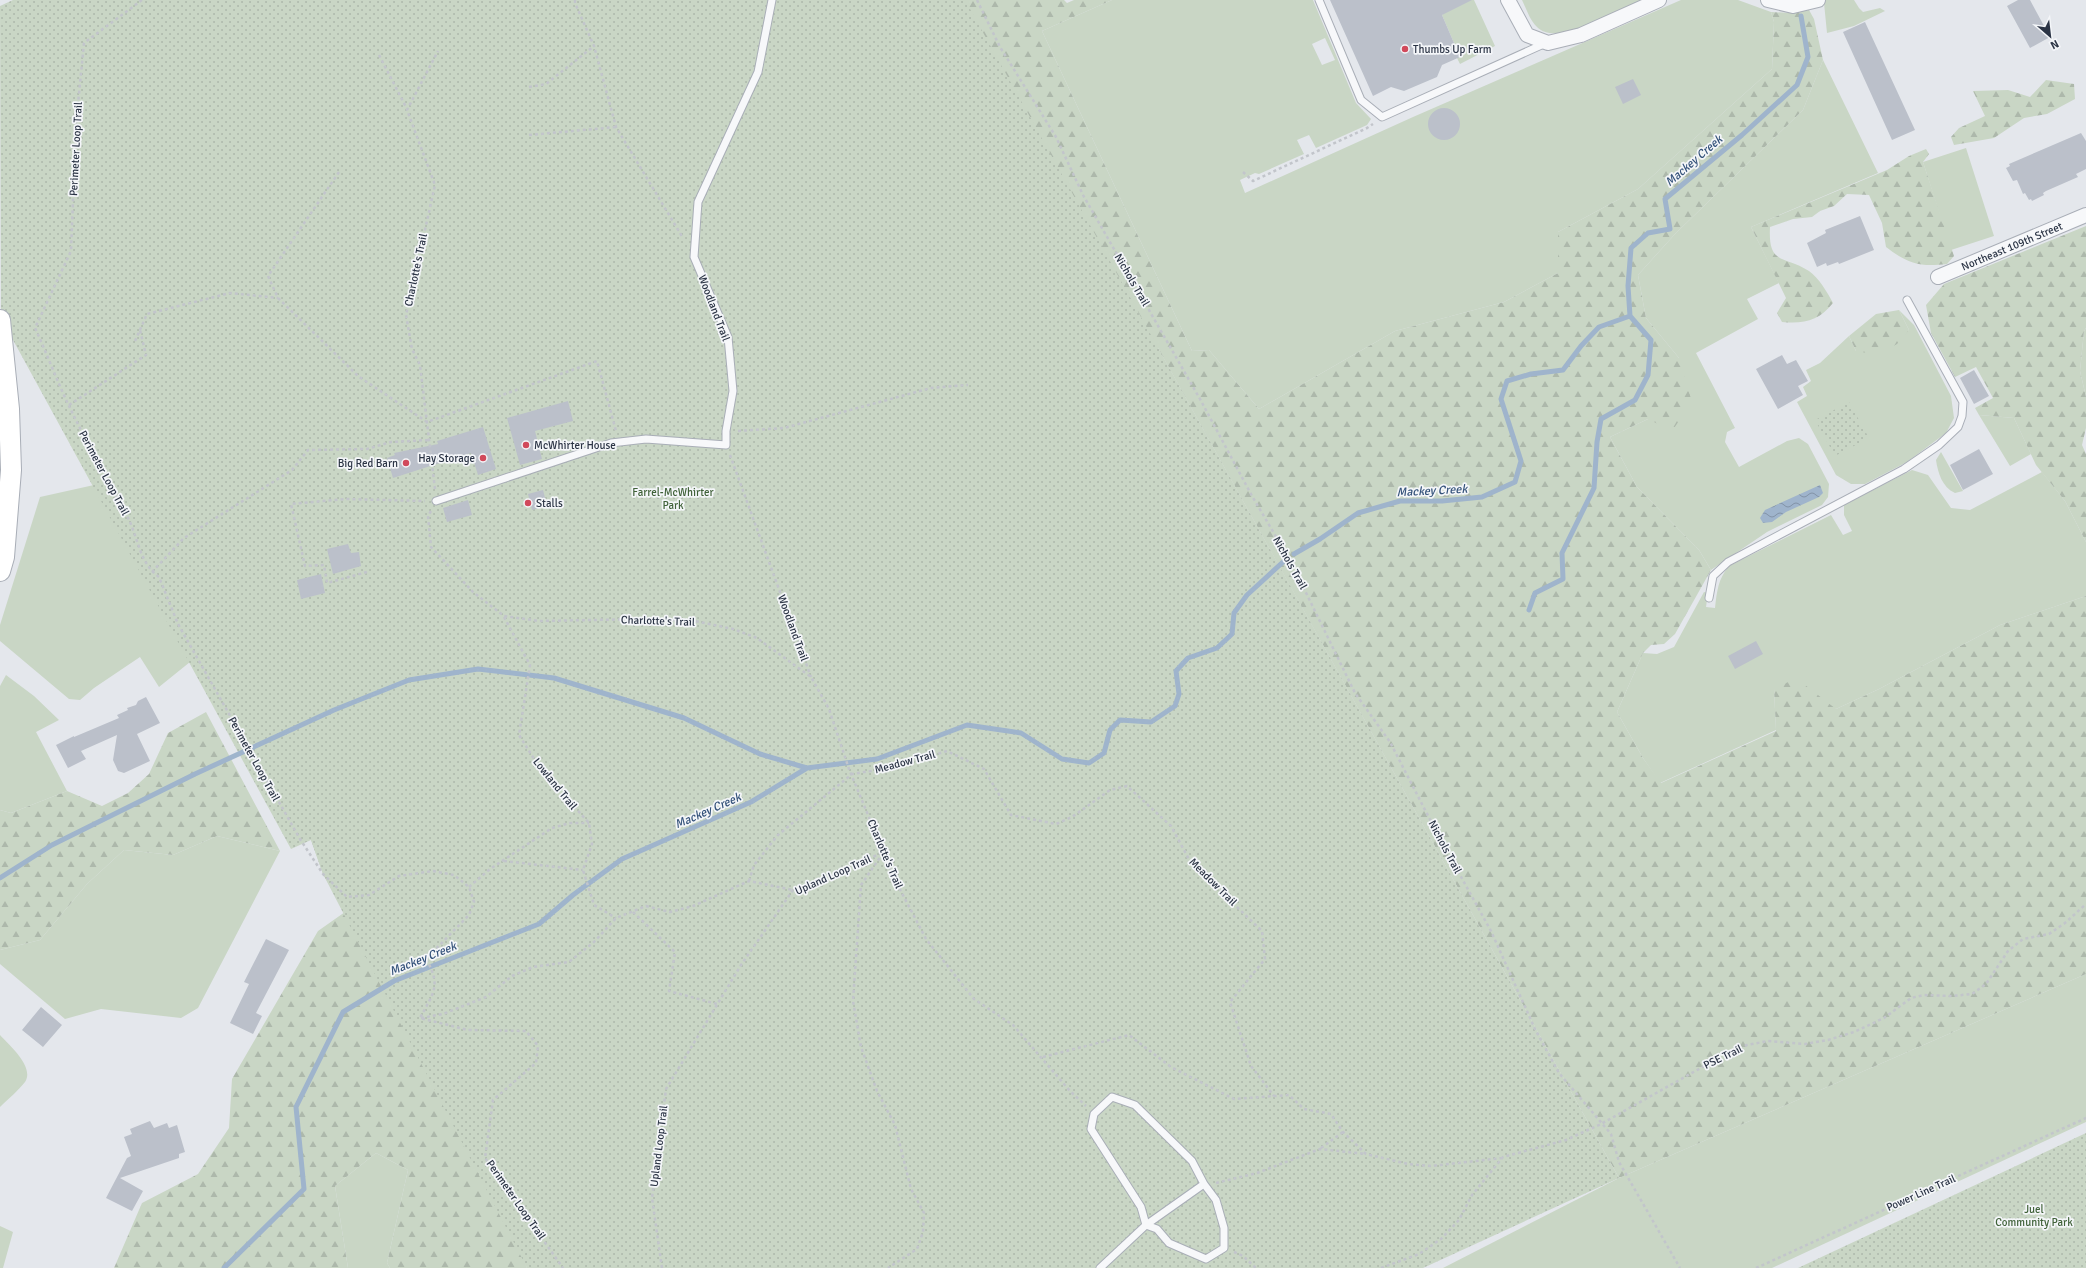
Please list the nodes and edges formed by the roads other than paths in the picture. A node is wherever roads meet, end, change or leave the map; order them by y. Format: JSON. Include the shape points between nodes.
{"nodes":[{"id":1,"x":772,"y":0,"type":"edge"},
{"id":2,"x":1319,"y":0,"type":"edge"},
{"id":3,"x":1508,"y":0,"type":"edge"},
{"id":4,"x":1659,"y":0,"type":"edge"},
{"id":5,"x":1768,"y":0,"type":"edge"},
{"id":6,"x":1818,"y":0,"type":"edge"},
{"id":7,"x":1548,"y":43,"type":"junction"},
{"id":8,"x":2086,"y":215,"type":"edge"},
{"id":9,"x":1938,"y":277,"type":"dead end"},
{"id":10,"x":1907,"y":300,"type":"dead end"},
{"id":11,"x":0,"y":320,"type":"edge"},
{"id":12,"x":436,"y":501,"type":"road end"},
{"id":13,"x":0,"y":571,"type":"edge"},
{"id":14,"x":1709,"y":598,"type":"dead end"},
{"id":15,"x":1204,"y":1184,"type":"junction"},
{"id":16,"x":1146,"y":1225,"type":"junction"},
{"id":17,"x":1100,"y":1268,"type":"edge"}],
"edges":[{"from":1,"to":12,"type":"lane","name":"Woodland Trail","via":[[758,72],[698,202],[694,257],[728,337],[733,391],[726,445],[646,440],[611,443]]},
{"from":2,"to":7,"type":"lane","via":[[1361,100],[1382,117]]},
{"from":3,"to":7,"type":"street","via":[[1527,35]]},
{"from":4,"to":7,"type":"street","via":[[1581,35]]},
{"from":5,"to":6,"type":"street","via":[[1792,6]]},
{"from":8,"to":9,"type":"street","name":"Northeast 109th Street"},
{"from":10,"to":14,"type":"lane","via":[[1963,402],[1958,427],[1939,445],[1904,469],[1728,562],[1713,576]]},
{"from":11,"to":13,"type":"street","via":[[9,409],[11,470],[4,557]]},
{"from":15,"to":16,"type":"lane"},
{"from":15,"to":16,"type":"lane","via":[[1216,1200],[1224,1228],[1224,1248],[1206,1259],[1169,1243],[1157,1229]]},
{"from":15,"to":16,"type":"lane","via":[[1192,1161],[1135,1105],[1112,1097],[1094,1114],[1091,1129],[1141,1207]]},
{"from":16,"to":17,"type":"lane"}]}
